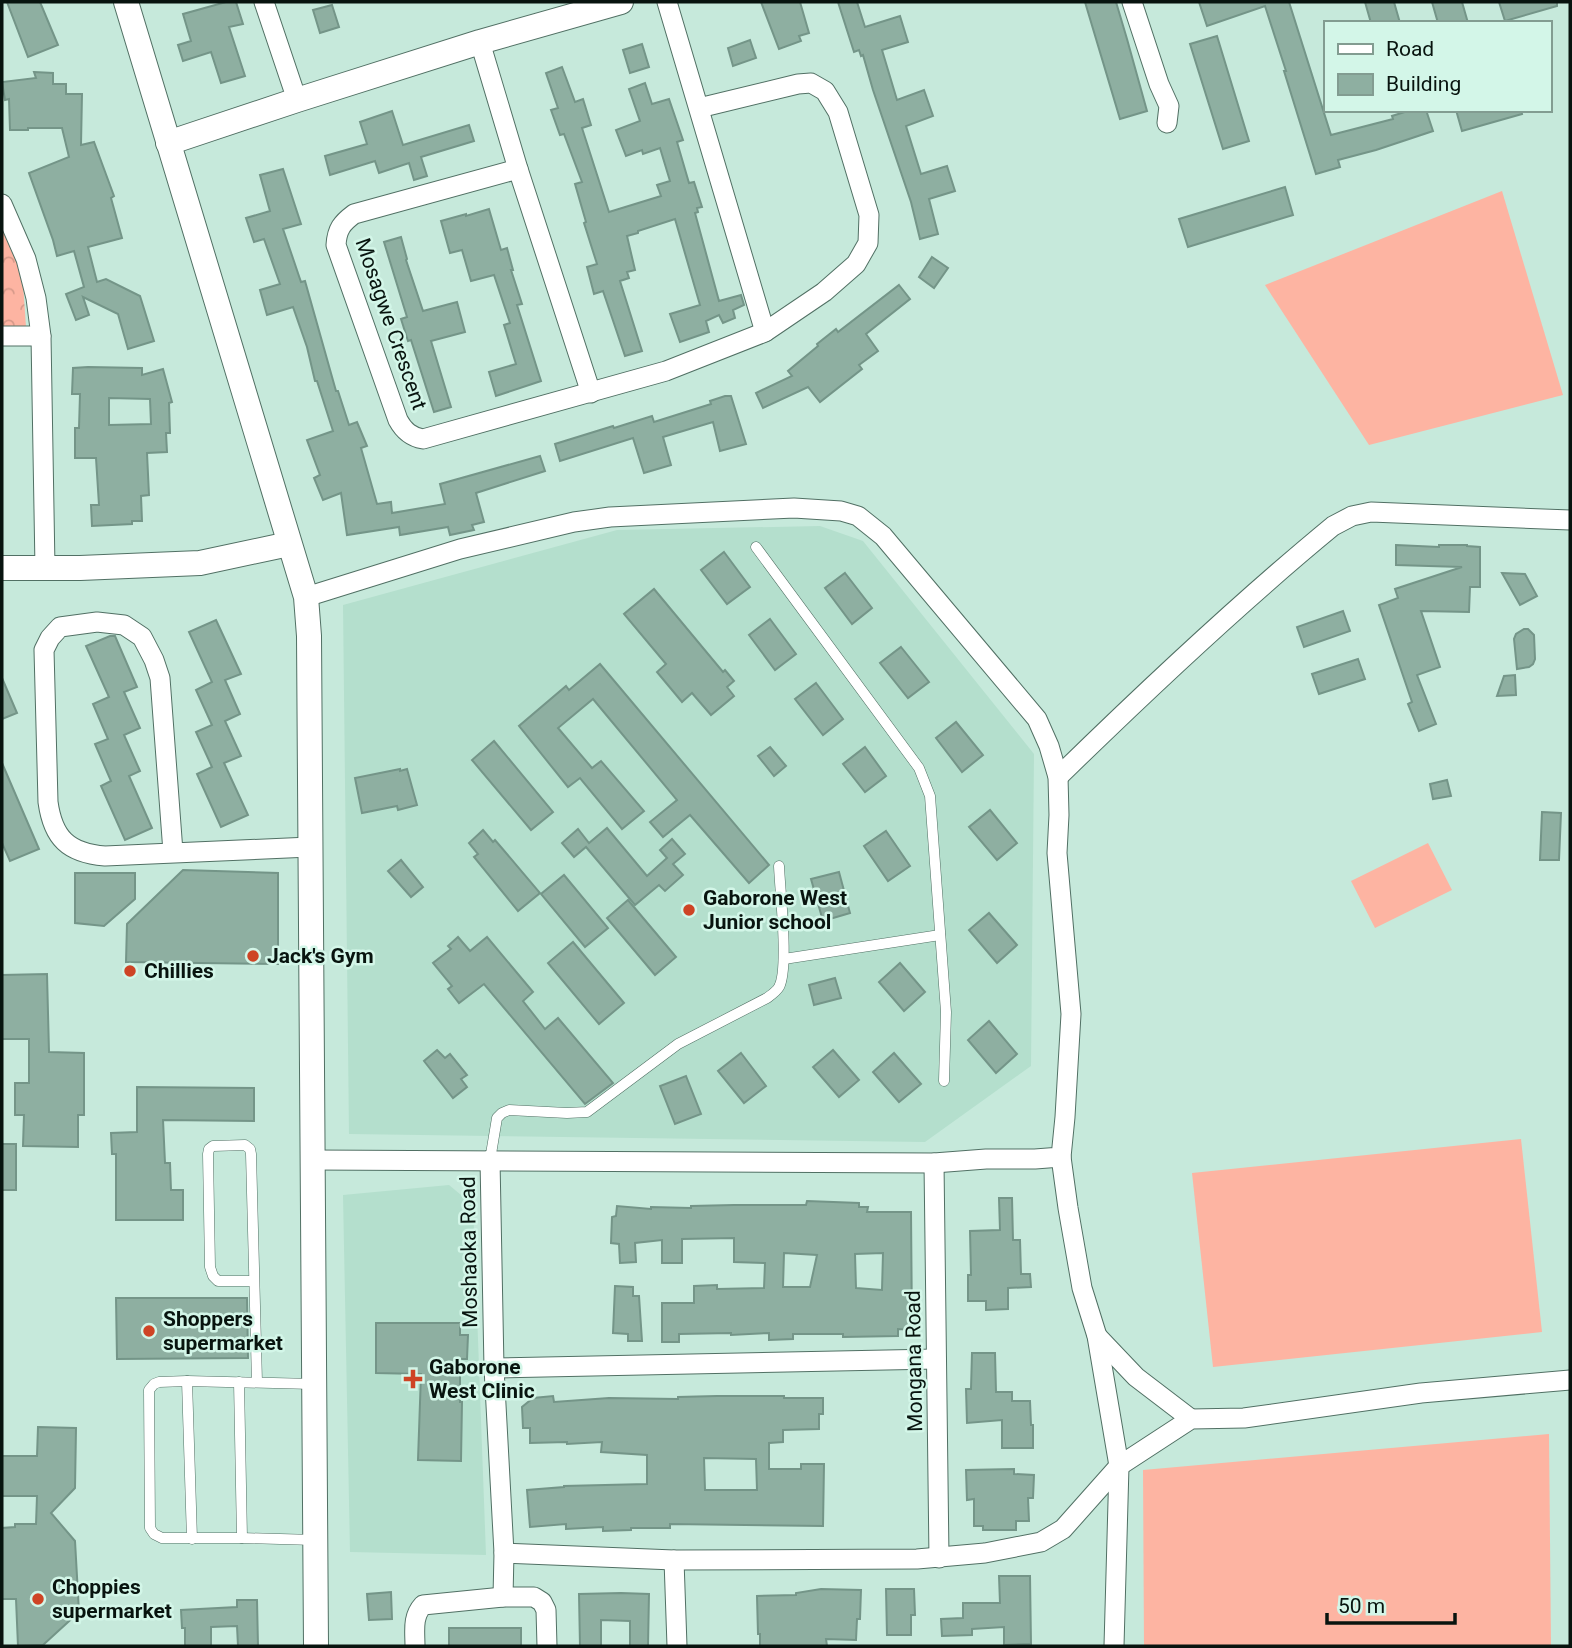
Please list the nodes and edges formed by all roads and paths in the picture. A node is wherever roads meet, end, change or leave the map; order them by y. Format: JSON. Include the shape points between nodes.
{"nodes":[{"id":1,"x":126,"y":2,"type":"edge"},
{"id":2,"x":264,"y":2,"type":"edge"},
{"id":3,"x":621,"y":2,"type":"edge"},
{"id":4,"x":667,"y":2,"type":"edge"},
{"id":5,"x":1132,"y":2,"type":"edge"},
{"id":6,"x":480,"y":42,"type":"junction"},
{"id":7,"x":297,"y":100,"type":"junction"},
{"id":8,"x":699,"y":108,"type":"junction"},
{"id":9,"x":1167,"y":123,"type":"dead end"},
{"id":10,"x":168,"y":143,"type":"junction"},
{"id":11,"x":518,"y":169,"type":"junction"},
{"id":12,"x":2,"y":204,"type":"edge"},
{"id":13,"x":765,"y":332,"type":"junction"},
{"id":14,"x":2,"y":336,"type":"edge"},
{"id":15,"x":41,"y":336,"type":"junction"},
{"id":16,"x":591,"y":393,"type":"junction"},
{"id":17,"x":1570,"y":520,"type":"edge"},
{"id":18,"x":289,"y":544,"type":"junction"},
{"id":19,"x":756,"y":547,"type":"dead end"},
{"id":20,"x":2,"y":568,"type":"edge"},
{"id":21,"x":45,"y":568,"type":"junction"},
{"id":22,"x":306,"y":597,"type":"junction"},
{"id":23,"x":1058,"y":777,"type":"junction"},
{"id":24,"x":310,"y":847,"type":"junction"},
{"id":25,"x":173,"y":852,"type":"junction"},
{"id":26,"x":779,"y":866,"type":"dead end"},
{"id":27,"x":940,"y":935,"type":"junction"},
{"id":28,"x":784,"y":959,"type":"junction"},
{"id":29,"x":944,"y":1081,"type":"dead end"},
{"id":30,"x":1061,"y":1157,"type":"junction"},
{"id":31,"x":312,"y":1160,"type":"junction"},
{"id":32,"x":490,"y":1160,"type":"junction"},
{"id":33,"x":934,"y":1163,"type":"junction"},
{"id":34,"x":254,"y":1281,"type":"junction"},
{"id":35,"x":1097,"y":1336,"type":"junction"},
{"id":36,"x":936,"y":1359,"type":"junction"},
{"id":37,"x":494,"y":1368,"type":"junction"},
{"id":38,"x":1570,"y":1380,"type":"edge"},
{"id":39,"x":187,"y":1381,"type":"junction"},
{"id":40,"x":239,"y":1382,"type":"junction"},
{"id":41,"x":257,"y":1382,"type":"junction"},
{"id":42,"x":314,"y":1384,"type":"junction"},
{"id":43,"x":1191,"y":1419,"type":"junction"},
{"id":44,"x":1119,"y":1466,"type":"junction"},
{"id":45,"x":242,"y":1538,"type":"junction"},
{"id":46,"x":192,"y":1539,"type":"junction"},
{"id":47,"x":315,"y":1540,"type":"junction"},
{"id":48,"x":504,"y":1553,"type":"junction"},
{"id":49,"x":939,"y":1558,"type":"junction"},
{"id":50,"x":674,"y":1560,"type":"junction"},
{"id":51,"x":503,"y":1597,"type":"junction"},
{"id":52,"x":316,"y":1646,"type":"edge"},
{"id":53,"x":415,"y":1646,"type":"edge"},
{"id":54,"x":547,"y":1646,"type":"edge"},
{"id":55,"x":677,"y":1646,"type":"edge"},
{"id":56,"x":1114,"y":1646,"type":"edge"}],
"edges":[{"from":1,"to":10,"type":"street"},
{"from":2,"to":7,"type":"street"},
{"from":3,"to":6,"type":"street"},
{"from":4,"to":8,"type":"street"},
{"from":5,"to":9,"type":"street","via":[[1168,106]]},
{"from":6,"to":7,"type":"street"},
{"from":6,"to":11,"type":"street"},
{"from":7,"to":10,"type":"street"},
{"from":8,"to":13,"type":"street"},
{"from":8,"to":13,"type":"street","name":"Mosagwe Crescent","via":[[799,83],[811,83],[825,91],[838,112],[869,215],[868,243],[856,264]]},
{"from":10,"to":18,"type":"street"},
{"from":11,"to":16,"type":"street"},
{"from":11,"to":16,"type":"street","name":"Mosagwe Crescent","via":[[354,215],[339,227],[336,245],[398,420],[410,434],[423,439]]},
{"from":12,"to":15,"type":"street","via":[[26,259]]},
{"from":13,"to":16,"type":"street","name":"Mosagwe Crescent","via":[[666,371]]},
{"from":14,"to":15,"type":"street"},
{"from":15,"to":21,"type":"street"},
{"from":17,"to":23,"type":"street","via":[[1371,512],[1342,521],[1223,620]]},
{"from":18,"to":21,"type":"street","via":[[200,563]]},
{"from":18,"to":22,"type":"street"},
{"from":19,"to":27,"type":"lane","via":[[919,768],[930,796]]},
{"from":20,"to":21,"type":"street"},
{"from":22,"to":23,"type":"street","via":[[460,549],[574,522],[794,508],[841,511],[858,516],[883,536],[1037,719]]},
{"from":22,"to":24,"type":"street"},
{"from":23,"to":30,"type":"street","via":[[1057,853],[1071,1014]]},
{"from":24,"to":25,"type":"street"},
{"from":24,"to":31,"type":"street"},
{"from":25,"to":25,"type":"street","via":[[88,855],[66,843],[51,818],[44,650],[60,627],[97,622],[124,625],[142,637],[155,660]]},
{"from":26,"to":28,"type":"lane"},
{"from":27,"to":28,"type":"lane"},
{"from":27,"to":29,"type":"lane","via":[[946,1012]]},
{"from":28,"to":32,"type":"lane","via":[[782,978],[772,994],[678,1044],[587,1112],[502,1113],[497,1118]]},
{"from":30,"to":33,"type":"street"},
{"from":30,"to":35,"type":"street","via":[[1082,1288]]},
{"from":31,"to":32,"type":"street"},
{"from":31,"to":42,"type":"street"},
{"from":32,"to":33,"type":"street"},
{"from":32,"to":37,"type":"street","name":"Moshaoka Road"},
{"from":33,"to":36,"type":"street","name":"Mongana Road"},
{"from":34,"to":34,"type":"lane","via":[[250,1149],[245,1145],[213,1146],[208,1154],[210,1267],[218,1281]]},
{"from":34,"to":41,"type":"lane"},
{"from":35,"to":43,"type":"street","via":[[1136,1377]]},
{"from":35,"to":44,"type":"street"},
{"from":36,"to":37,"type":"street"},
{"from":36,"to":49,"type":"street","name":"Mongana Road"},
{"from":37,"to":48,"type":"street","name":"Moshaoka Road"},
{"from":38,"to":43,"type":"street","via":[[1244,1418]]},
{"from":39,"to":40,"type":"lane"},
{"from":39,"to":46,"type":"lane"},
{"from":39,"to":46,"type":"lane","via":[[159,1382],[149,1390],[150,1528],[162,1538]]},
{"from":40,"to":41,"type":"lane"},
{"from":40,"to":45,"type":"lane"},
{"from":41,"to":42,"type":"lane"},
{"from":42,"to":47,"type":"street"},
{"from":43,"to":44,"type":"street"},
{"from":44,"to":49,"type":"street","via":[[1063,1529],[1041,1542]]},
{"from":44,"to":56,"type":"street"},
{"from":45,"to":46,"type":"lane"},
{"from":45,"to":47,"type":"lane"},
{"from":47,"to":52,"type":"street"},
{"from":48,"to":50,"type":"street"},
{"from":48,"to":51,"type":"street","name":"Moshaoka Road"},
{"from":49,"to":50,"type":"street"},
{"from":50,"to":55,"type":"street"},
{"from":51,"to":53,"type":"street","via":[[423,1605],[416,1612]]},
{"from":51,"to":54,"type":"street","via":[[534,1597],[542,1602]]}]}
